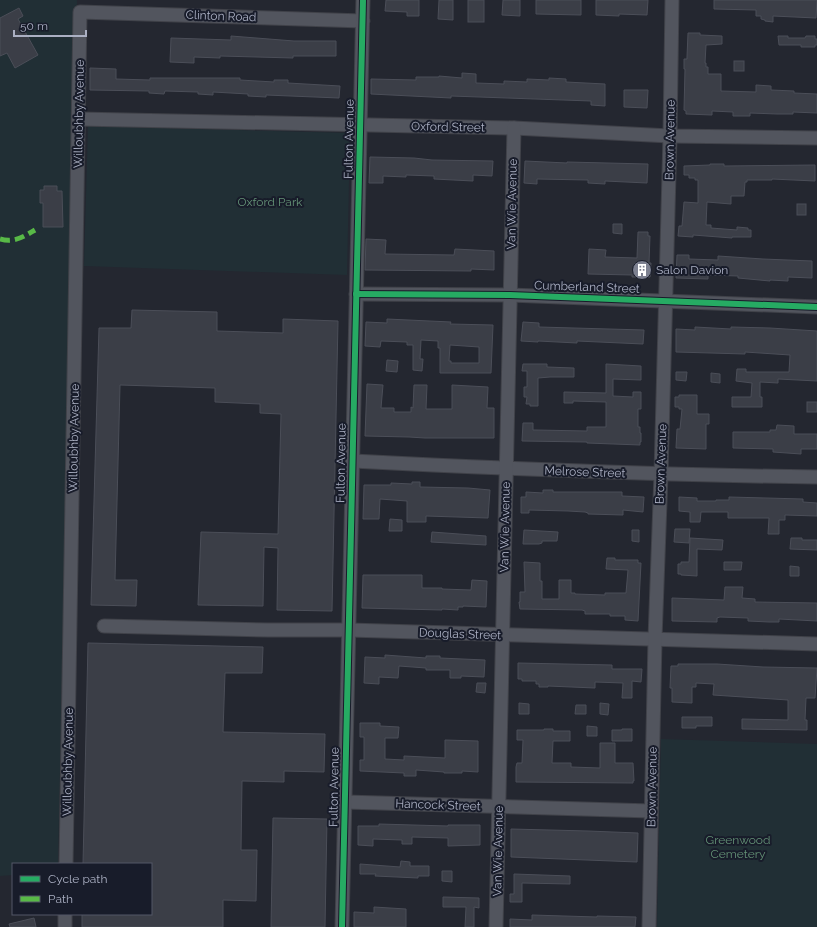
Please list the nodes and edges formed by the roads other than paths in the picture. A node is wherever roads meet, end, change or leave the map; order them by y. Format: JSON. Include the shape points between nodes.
{"nodes":[{"id":1,"x":363,"y":0,"type":"edge"},
{"id":2,"x":672,"y":0,"type":"edge"},
{"id":3,"x":80,"y":12,"type":"joint"},
{"id":4,"x":363,"y":21,"type":"junction"},
{"id":5,"x":79,"y":119,"type":"junction"},
{"id":6,"x":360,"y":125,"type":"junction"},
{"id":7,"x":514,"y":128,"type":"junction"},
{"id":8,"x":670,"y":136,"type":"junction"},
{"id":9,"x":817,"y":138,"type":"edge"},
{"id":10,"x":356,"y":294,"type":"junction"},
{"id":11,"x":510,"y":295,"type":"junction"},
{"id":12,"x":666,"y":301,"type":"junction"},
{"id":13,"x":817,"y":307,"type":"edge"},
{"id":14,"x":353,"y":461,"type":"junction"},
{"id":15,"x":506,"y":469,"type":"junction"},
{"id":16,"x":661,"y":474,"type":"junction"},
{"id":17,"x":817,"y":477,"type":"edge"},
{"id":18,"x":104,"y":626,"type":"dead end"},
{"id":19,"x":349,"y":630,"type":"junction"},
{"id":20,"x":503,"y":636,"type":"junction"},
{"id":21,"x":655,"y":639,"type":"junction"},
{"id":22,"x":817,"y":644,"type":"edge"},
{"id":23,"x":345,"y":802,"type":"junction"},
{"id":24,"x":499,"y":806,"type":"junction"},
{"id":25,"x":651,"y":811,"type":"junction"},
{"id":26,"x":66,"y":863,"type":"edge"},
{"id":27,"x":66,"y":915,"type":"edge"},
{"id":28,"x":65,"y":927,"type":"edge"},
{"id":29,"x":342,"y":927,"type":"edge"},
{"id":30,"x":496,"y":927,"type":"edge"},
{"id":31,"x":649,"y":927,"type":"edge"}],
"edges":[{"from":1,"to":4,"type":"street","name":"Fulton Avenue"},
{"from":2,"to":8,"type":"street","name":"Brown Avenue"},
{"from":3,"to":4,"type":"street","name":"Clinton Road"},
{"from":3,"to":5,"type":"street","name":"Willoubhby Avenue"},
{"from":4,"to":6,"type":"street","name":"Fulton Avenue"},
{"from":5,"to":6,"type":"street","name":"Oxford Street"},
{"from":5,"to":26,"type":"street","name":"Willoubhby Avenue"},
{"from":6,"to":7,"type":"street","name":"Oxford Street"},
{"from":6,"to":10,"type":"street","name":"Fulton Avenue"},
{"from":7,"to":8,"type":"street","name":"Oxford Street"},
{"from":7,"to":11,"type":"street","name":"Van Wie Avenue"},
{"from":8,"to":9,"type":"street","name":"Oxford Street"},
{"from":8,"to":12,"type":"street","name":"Brown Avenue"},
{"from":10,"to":11,"type":"street","name":"Cumberland Street"},
{"from":10,"to":14,"type":"street","name":"Fulton Avenue"},
{"from":11,"to":12,"type":"street","name":"Cumberland Street"},
{"from":11,"to":15,"type":"street","name":"Van Wie Avenue"},
{"from":12,"to":13,"type":"street","name":"Cumberland Street"},
{"from":12,"to":16,"type":"street","name":"Brown Avenue"},
{"from":14,"to":15,"type":"street","name":"Melrose Street"},
{"from":14,"to":19,"type":"street","name":"Fulton Avenue"},
{"from":15,"to":16,"type":"street","name":"Melrose Street"},
{"from":15,"to":20,"type":"street","name":"Van Wie Avenue"},
{"from":16,"to":17,"type":"street","name":"Melrose Street"},
{"from":16,"to":21,"type":"street","name":"Brown Avenue"},
{"from":18,"to":19,"type":"street","name":"Douglas Street"},
{"from":19,"to":20,"type":"street","name":"Douglas Street"},
{"from":19,"to":23,"type":"street","name":"Fulton Avenue"},
{"from":20,"to":21,"type":"street","name":"Douglas Street"},
{"from":20,"to":24,"type":"street","name":"Van Wie Avenue"},
{"from":21,"to":22,"type":"street","name":"Douglas Street"},
{"from":21,"to":25,"type":"street","name":"Brown Avenue"},
{"from":23,"to":24,"type":"street","name":"Hancock Street"},
{"from":23,"to":29,"type":"street","name":"Fulton Avenue"},
{"from":24,"to":25,"type":"street","name":"Hancock Street"},
{"from":24,"to":30,"type":"street","name":"Van Wie Avenue"},
{"from":25,"to":31,"type":"street","name":"Brown Avenue"},
{"from":27,"to":28,"type":"street"}]}
